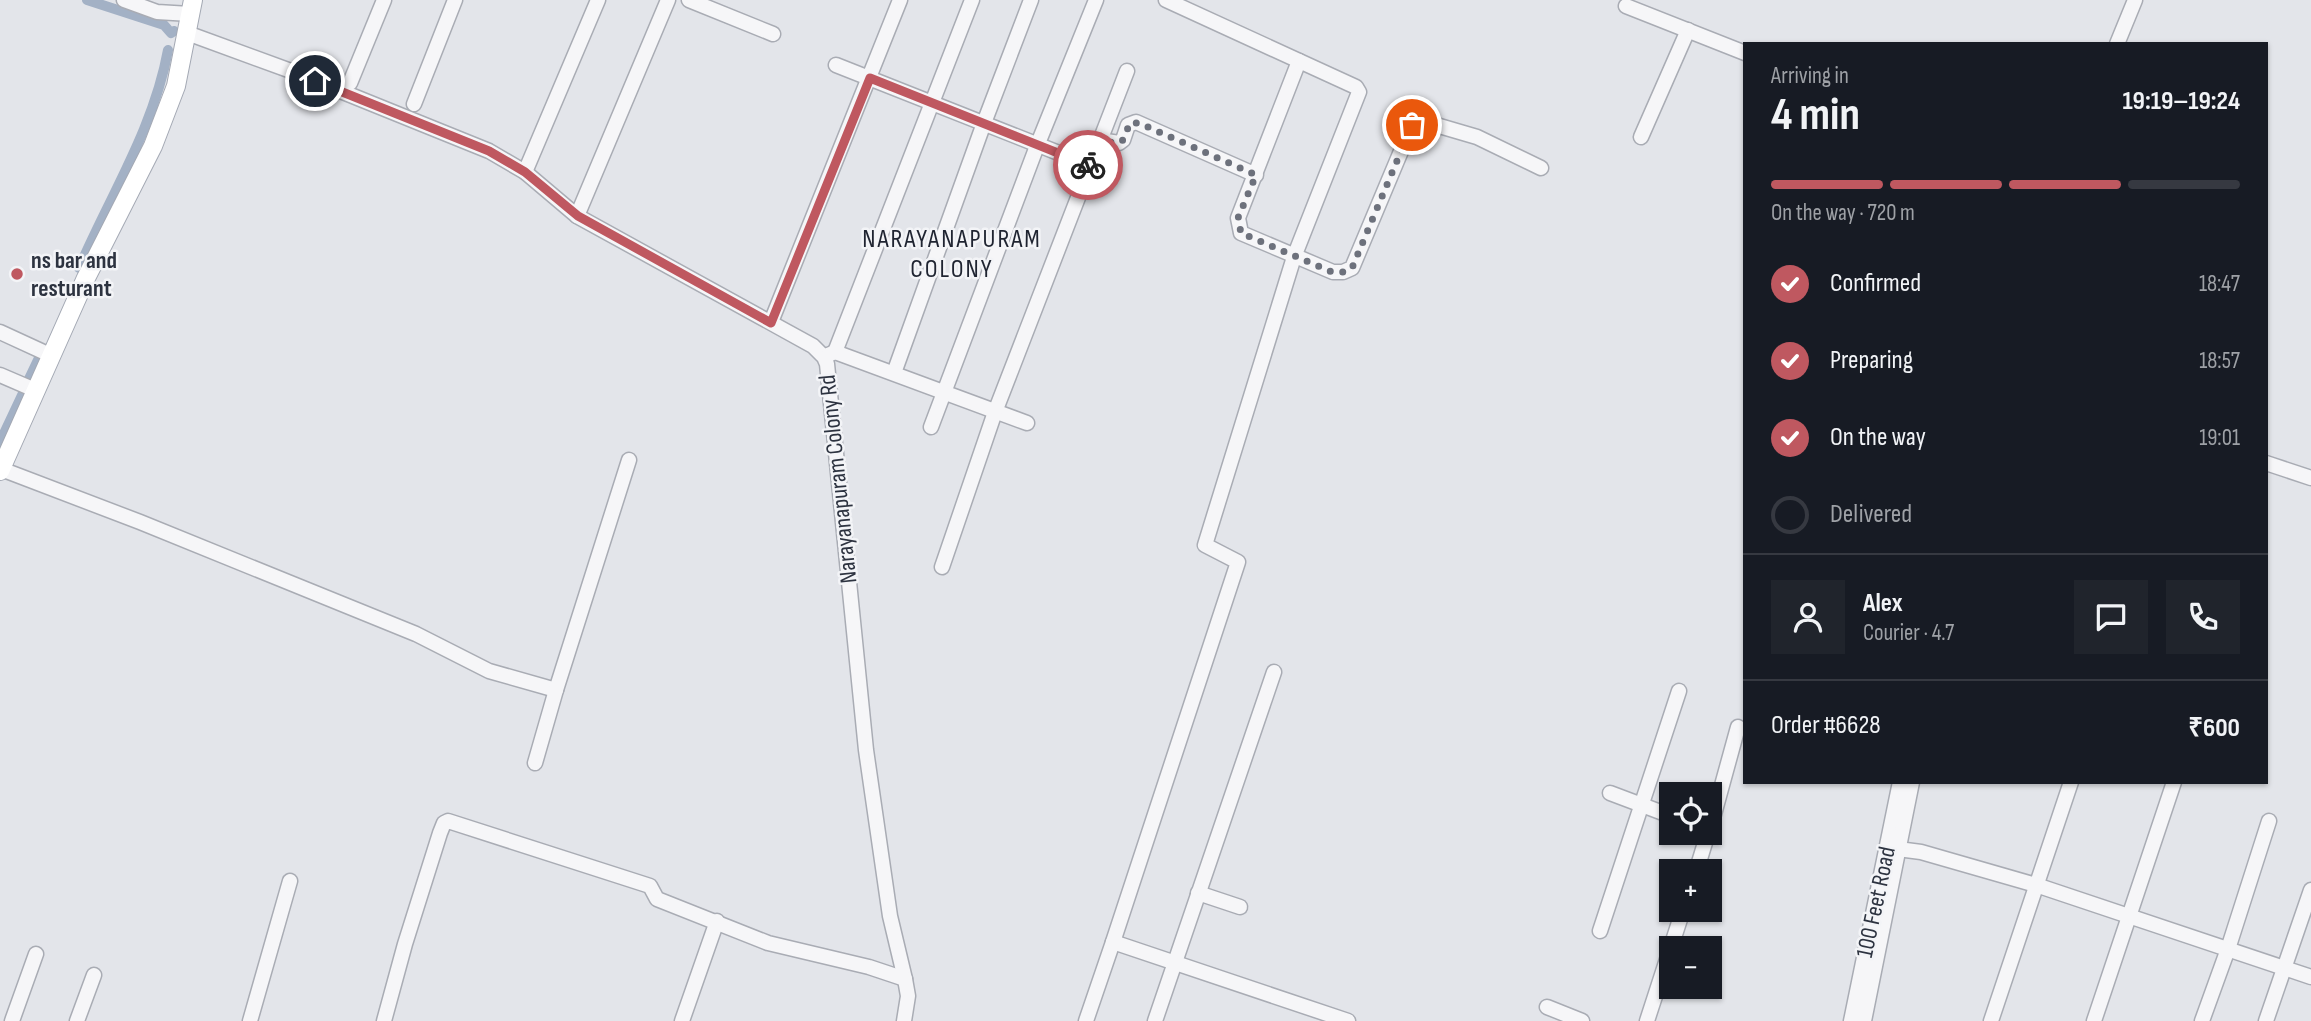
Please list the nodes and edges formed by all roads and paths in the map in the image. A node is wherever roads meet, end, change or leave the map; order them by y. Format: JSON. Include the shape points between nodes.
{"nodes":[{"id":1,"x":124,"y":0,"type":"edge"},
{"id":2,"x":384,"y":0,"type":"edge"},
{"id":3,"x":455,"y":0,"type":"edge"},
{"id":4,"x":598,"y":0,"type":"edge"},
{"id":5,"x":668,"y":0,"type":"edge"},
{"id":6,"x":689,"y":0,"type":"edge"},
{"id":7,"x":900,"y":0,"type":"edge"},
{"id":8,"x":972,"y":0,"type":"edge"},
{"id":9,"x":1031,"y":0,"type":"edge"},
{"id":10,"x":1096,"y":0,"type":"edge"},
{"id":11,"x":1166,"y":0,"type":"edge"},
{"id":12,"x":2125,"y":0,"type":"edge"},
{"id":13,"x":2135,"y":0,"type":"edge"},
{"id":14,"x":1626,"y":6,"type":"dead end"},
{"id":15,"x":191,"y":7,"type":"edge"},
{"id":16,"x":1688,"y":30,"type":"junction"},
{"id":17,"x":187,"y":33,"type":"junction"},
{"id":18,"x":773,"y":34,"type":"dead end"},
{"id":19,"x":2109,"y":42,"type":"edge"},
{"id":20,"x":2118,"y":42,"type":"edge"},
{"id":21,"x":1743,"y":53,"type":"edge"},
{"id":22,"x":1299,"y":61,"type":"junction"},
{"id":23,"x":836,"y":65,"type":"dead end"},
{"id":24,"x":1127,"y":71,"type":"dead end"},
{"id":25,"x":870,"y":78,"type":"junction"},
{"id":26,"x":350,"y":83,"type":"dead end"},
{"id":27,"x":414,"y":104,"type":"dead end"},
{"id":28,"x":934,"y":104,"type":"junction"},
{"id":29,"x":984,"y":123,"type":"junction"},
{"id":30,"x":1641,"y":137,"type":"dead end"},
{"id":31,"x":1100,"y":141,"type":"junction"},
{"id":32,"x":1037,"y":146,"type":"junction"},
{"id":33,"x":1089,"y":165,"type":"junction"},
{"id":34,"x":1541,"y":168,"type":"dead end"},
{"id":35,"x":525,"y":172,"type":"junction"},
{"id":36,"x":1256,"y":175,"type":"junction"},
{"id":37,"x":578,"y":216,"type":"junction"},
{"id":38,"x":1294,"y":257,"type":"junction"},
{"id":39,"x":771,"y":323,"type":"junction"},
{"id":40,"x":0,"y":332,"type":"edge"},
{"id":41,"x":830,"y":354,"type":"junction"},
{"id":42,"x":50,"y":355,"type":"junction"},
{"id":43,"x":894,"y":373,"type":"junction"},
{"id":44,"x":0,"y":374,"type":"edge"},
{"id":45,"x":35,"y":390,"type":"junction"},
{"id":46,"x":944,"y":394,"type":"junction"},
{"id":47,"x":995,"y":412,"type":"junction"},
{"id":48,"x":1027,"y":423,"type":"dead end"},
{"id":49,"x":931,"y":427,"type":"dead end"},
{"id":50,"x":629,"y":460,"type":"dead end"},
{"id":51,"x":2268,"y":464,"type":"edge"},
{"id":52,"x":0,"y":470,"type":"edge"},
{"id":53,"x":2311,"y":478,"type":"edge"},
{"id":54,"x":942,"y":567,"type":"dead end"},
{"id":55,"x":1274,"y":672,"type":"dead end"},
{"id":56,"x":556,"y":690,"type":"junction"},
{"id":57,"x":1679,"y":691,"type":"dead end"},
{"id":58,"x":1738,"y":727,"type":"dead end"},
{"id":59,"x":535,"y":763,"type":"dead end"},
{"id":60,"x":1722,"y":784,"type":"edge"},
{"id":61,"x":1900,"y":784,"type":"edge"},
{"id":62,"x":1912,"y":784,"type":"edge"},
{"id":63,"x":2070,"y":784,"type":"edge"},
{"id":64,"x":2173,"y":784,"type":"edge"},
{"id":65,"x":1610,"y":793,"type":"dead end"},
{"id":66,"x":1642,"y":805,"type":"junction"},
{"id":67,"x":1659,"y":812,"type":"edge"},
{"id":68,"x":2269,"y":821,"type":"dead end"},
{"id":69,"x":1898,"y":849,"type":"junction"},
{"id":70,"x":290,"y":881,"type":"dead end"},
{"id":71,"x":2036,"y":885,"type":"junction"},
{"id":72,"x":2311,"y":890,"type":"edge"},
{"id":73,"x":1198,"y":893,"type":"junction"},
{"id":74,"x":1240,"y":907,"type":"dead end"},
{"id":75,"x":2130,"y":915,"type":"junction"},
{"id":76,"x":717,"y":921,"type":"junction"},
{"id":77,"x":1679,"y":922,"type":"edge"},
{"id":78,"x":1600,"y":931,"type":"dead end"},
{"id":79,"x":1113,"y":942,"type":"junction"},
{"id":80,"x":2228,"y":949,"type":"junction"},
{"id":81,"x":36,"y":954,"type":"dead end"},
{"id":82,"x":1175,"y":961,"type":"junction"},
{"id":83,"x":2284,"y":968,"type":"junction"},
{"id":84,"x":94,"y":975,"type":"dead end"},
{"id":85,"x":2311,"y":977,"type":"edge"},
{"id":86,"x":905,"y":979,"type":"junction"},
{"id":87,"x":1547,"y":1007,"type":"dead end"},
{"id":88,"x":12,"y":1021,"type":"edge"},
{"id":89,"x":76,"y":1021,"type":"edge"},
{"id":90,"x":250,"y":1021,"type":"edge"},
{"id":91,"x":384,"y":1021,"type":"edge"},
{"id":92,"x":682,"y":1021,"type":"edge"},
{"id":93,"x":904,"y":1021,"type":"edge"},
{"id":94,"x":1086,"y":1021,"type":"edge"},
{"id":95,"x":1155,"y":1021,"type":"edge"},
{"id":96,"x":1348,"y":1021,"type":"edge"},
{"id":97,"x":1582,"y":1021,"type":"edge"},
{"id":98,"x":1647,"y":1021,"type":"edge"},
{"id":99,"x":1851,"y":1021,"type":"edge"},
{"id":100,"x":1864,"y":1021,"type":"edge"},
{"id":101,"x":1991,"y":1021,"type":"edge"},
{"id":102,"x":2094,"y":1021,"type":"edge"},
{"id":103,"x":2202,"y":1021,"type":"edge"},
{"id":104,"x":2266,"y":1021,"type":"edge"}],
"edges":[{"from":1,"to":15,"type":"street","via":[[158,12]]},
{"from":2,"to":26,"type":"street"},
{"from":3,"to":27,"type":"street"},
{"from":4,"to":35,"type":"street"},
{"from":5,"to":37,"type":"street"},
{"from":6,"to":18,"type":"street"},
{"from":7,"to":25,"type":"street"},
{"from":8,"to":28,"type":"street"},
{"from":9,"to":29,"type":"street"},
{"from":10,"to":32,"type":"street"},
{"from":11,"to":22,"type":"street"},
{"from":12,"to":19,"type":"street"},
{"from":13,"to":20,"type":"street"},
{"from":14,"to":16,"type":"street"},
{"from":15,"to":17,"type":"main road"},
{"from":16,"to":21,"type":"street"},
{"from":16,"to":30,"type":"street"},
{"from":17,"to":35,"type":"street","name":"Narayanapuram Colony Rd","via":[[489,151]]},
{"from":17,"to":42,"type":"main road","via":[[176,86],[153,146]]},
{"from":22,"to":36,"type":"street"},
{"from":22,"to":38,"type":"street","via":[[1359,92]]},
{"from":23,"to":25,"type":"street"},
{"from":24,"to":31,"type":"street"},
{"from":25,"to":28,"type":"street"},
{"from":25,"to":39,"type":"street"},
{"from":28,"to":29,"type":"street"},
{"from":28,"to":41,"type":"street"},
{"from":29,"to":32,"type":"street"},
{"from":29,"to":43,"type":"street"},
{"from":31,"to":33,"type":"street"},
{"from":31,"to":36,"type":"street","via":[[1119,143],[1134,122]]},
{"from":32,"to":33,"type":"street"},
{"from":32,"to":46,"type":"street"},
{"from":33,"to":47,"type":"street"},
{"from":34,"to":38,"type":"street","via":[[1477,138],[1419,120],[1412,125],[1352,268],[1332,272]]},
{"from":35,"to":37,"type":"street","name":"Narayanapuram Colony Rd"},
{"from":36,"to":38,"type":"street","via":[[1238,218],[1241,233]]},
{"from":37,"to":39,"type":"street","name":"Narayanapuram Colony Rd"},
{"from":38,"to":79,"type":"street","via":[[1205,545],[1238,562]]},
{"from":39,"to":41,"type":"street","name":"Narayanapuram Colony Rd"},
{"from":40,"to":42,"type":"street"},
{"from":41,"to":43,"type":"street"},
{"from":41,"to":86,"type":"street","name":"Narayanapuram Colony Rd","via":[[827,365],[866,750],[890,916]]},
{"from":42,"to":45,"type":"main road"},
{"from":43,"to":46,"type":"street"},
{"from":44,"to":45,"type":"street"},
{"from":45,"to":52,"type":"main road"},
{"from":46,"to":47,"type":"street"},
{"from":46,"to":49,"type":"street"},
{"from":47,"to":48,"type":"street"},
{"from":47,"to":54,"type":"street"},
{"from":50,"to":56,"type":"street"},
{"from":51,"to":53,"type":"street"},
{"from":52,"to":56,"type":"street","via":[[416,634],[489,671]]},
{"from":55,"to":73,"type":"street"},
{"from":56,"to":59,"type":"street"},
{"from":57,"to":66,"type":"street"},
{"from":58,"to":60,"type":"street"},
{"from":61,"to":99,"type":"street","name":"100 Feet Road"},
{"from":62,"to":69,"type":"street","name":"100 Feet Road"},
{"from":63,"to":71,"type":"street"},
{"from":64,"to":75,"type":"street"},
{"from":65,"to":66,"type":"street"},
{"from":66,"to":67,"type":"street"},
{"from":66,"to":78,"type":"street"},
{"from":68,"to":80,"type":"street"},
{"from":69,"to":71,"type":"street"},
{"from":69,"to":100,"type":"street","name":"100 Feet Road"},
{"from":70,"to":90,"type":"street"},
{"from":71,"to":75,"type":"street"},
{"from":71,"to":101,"type":"street"},
{"from":72,"to":83,"type":"street"},
{"from":73,"to":74,"type":"street"},
{"from":73,"to":82,"type":"street"},
{"from":75,"to":80,"type":"street"},
{"from":75,"to":102,"type":"street"},
{"from":76,"to":86,"type":"street","via":[[768,943]]},
{"from":76,"to":91,"type":"street","via":[[657,899],[650,886],[447,821]]},
{"from":76,"to":92,"type":"street"},
{"from":77,"to":98,"type":"street"},
{"from":79,"to":82,"type":"street"},
{"from":79,"to":94,"type":"street"},
{"from":80,"to":83,"type":"street"},
{"from":80,"to":103,"type":"street"},
{"from":81,"to":88,"type":"street"},
{"from":82,"to":95,"type":"street"},
{"from":82,"to":96,"type":"street"},
{"from":83,"to":85,"type":"street"},
{"from":83,"to":104,"type":"street"},
{"from":84,"to":89,"type":"street"},
{"from":86,"to":93,"type":"street","name":"Narayanapuram Colony Rd"},
{"from":87,"to":97,"type":"street"}]}
